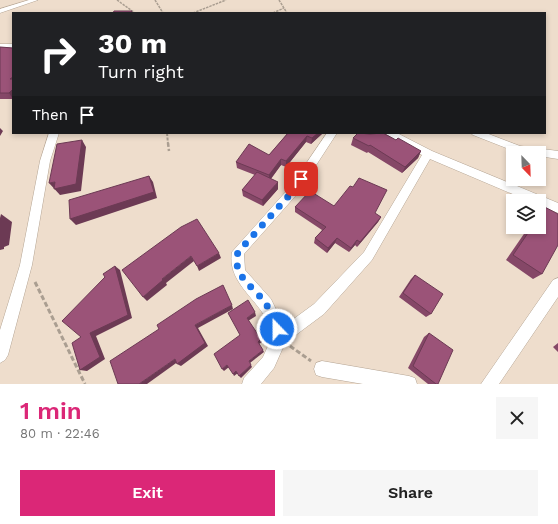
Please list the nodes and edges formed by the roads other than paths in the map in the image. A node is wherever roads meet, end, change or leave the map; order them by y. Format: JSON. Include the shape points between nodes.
{"nodes":[{"id":1,"x":12,"y":0,"type":"edge"},
{"id":2,"x":35,"y":0,"type":"edge"},
{"id":3,"x":14,"y":6,"type":"junction"},
{"id":4,"x":0,"y":11,"type":"edge"},
{"id":5,"x":0,"y":46,"type":"edge"},
{"id":6,"x":12,"y":46,"type":"edge"},
{"id":7,"x":54,"y":134,"type":"edge"},
{"id":8,"x":331,"y":134,"type":"edge"},
{"id":9,"x":391,"y":134,"type":"edge"},
{"id":10,"x":479,"y":134,"type":"edge"},
{"id":11,"x":428,"y":154,"type":"junction"},
{"id":12,"x":558,"y":155,"type":"edge"},
{"id":13,"x":558,"y":208,"type":"edge"},
{"id":14,"x":558,"y":285,"type":"edge"},
{"id":15,"x":280,"y":338,"type":"junction"},
{"id":16,"x":0,"y":356,"type":"edge"},
{"id":17,"x":322,"y":369,"type":"road end"},
{"id":18,"x":250,"y":384,"type":"edge"},
{"id":19,"x":409,"y":384,"type":"edge"},
{"id":20,"x":489,"y":384,"type":"edge"}],
"edges":[{"from":1,"to":3,"type":"street"},
{"from":2,"to":3,"type":"street"},
{"from":3,"to":4,"type":"street"},
{"from":5,"to":6,"type":"street"},
{"from":7,"to":16,"type":"street","via":[[44,161],[26,265]]},
{"from":8,"to":15,"type":"street","via":[[294,190],[238,252],[237,268],[244,281],[265,303],[275,321]]},
{"from":9,"to":11,"type":"street"},
{"from":10,"to":12,"type":"street","via":[[519,149]]},
{"from":11,"to":13,"type":"street"},
{"from":11,"to":15,"type":"street","via":[[368,256],[319,309]]},
{"from":14,"to":20,"type":"street"},
{"from":15,"to":18,"type":"street","via":[[269,362]]},
{"from":17,"to":19,"type":"street"}]}
